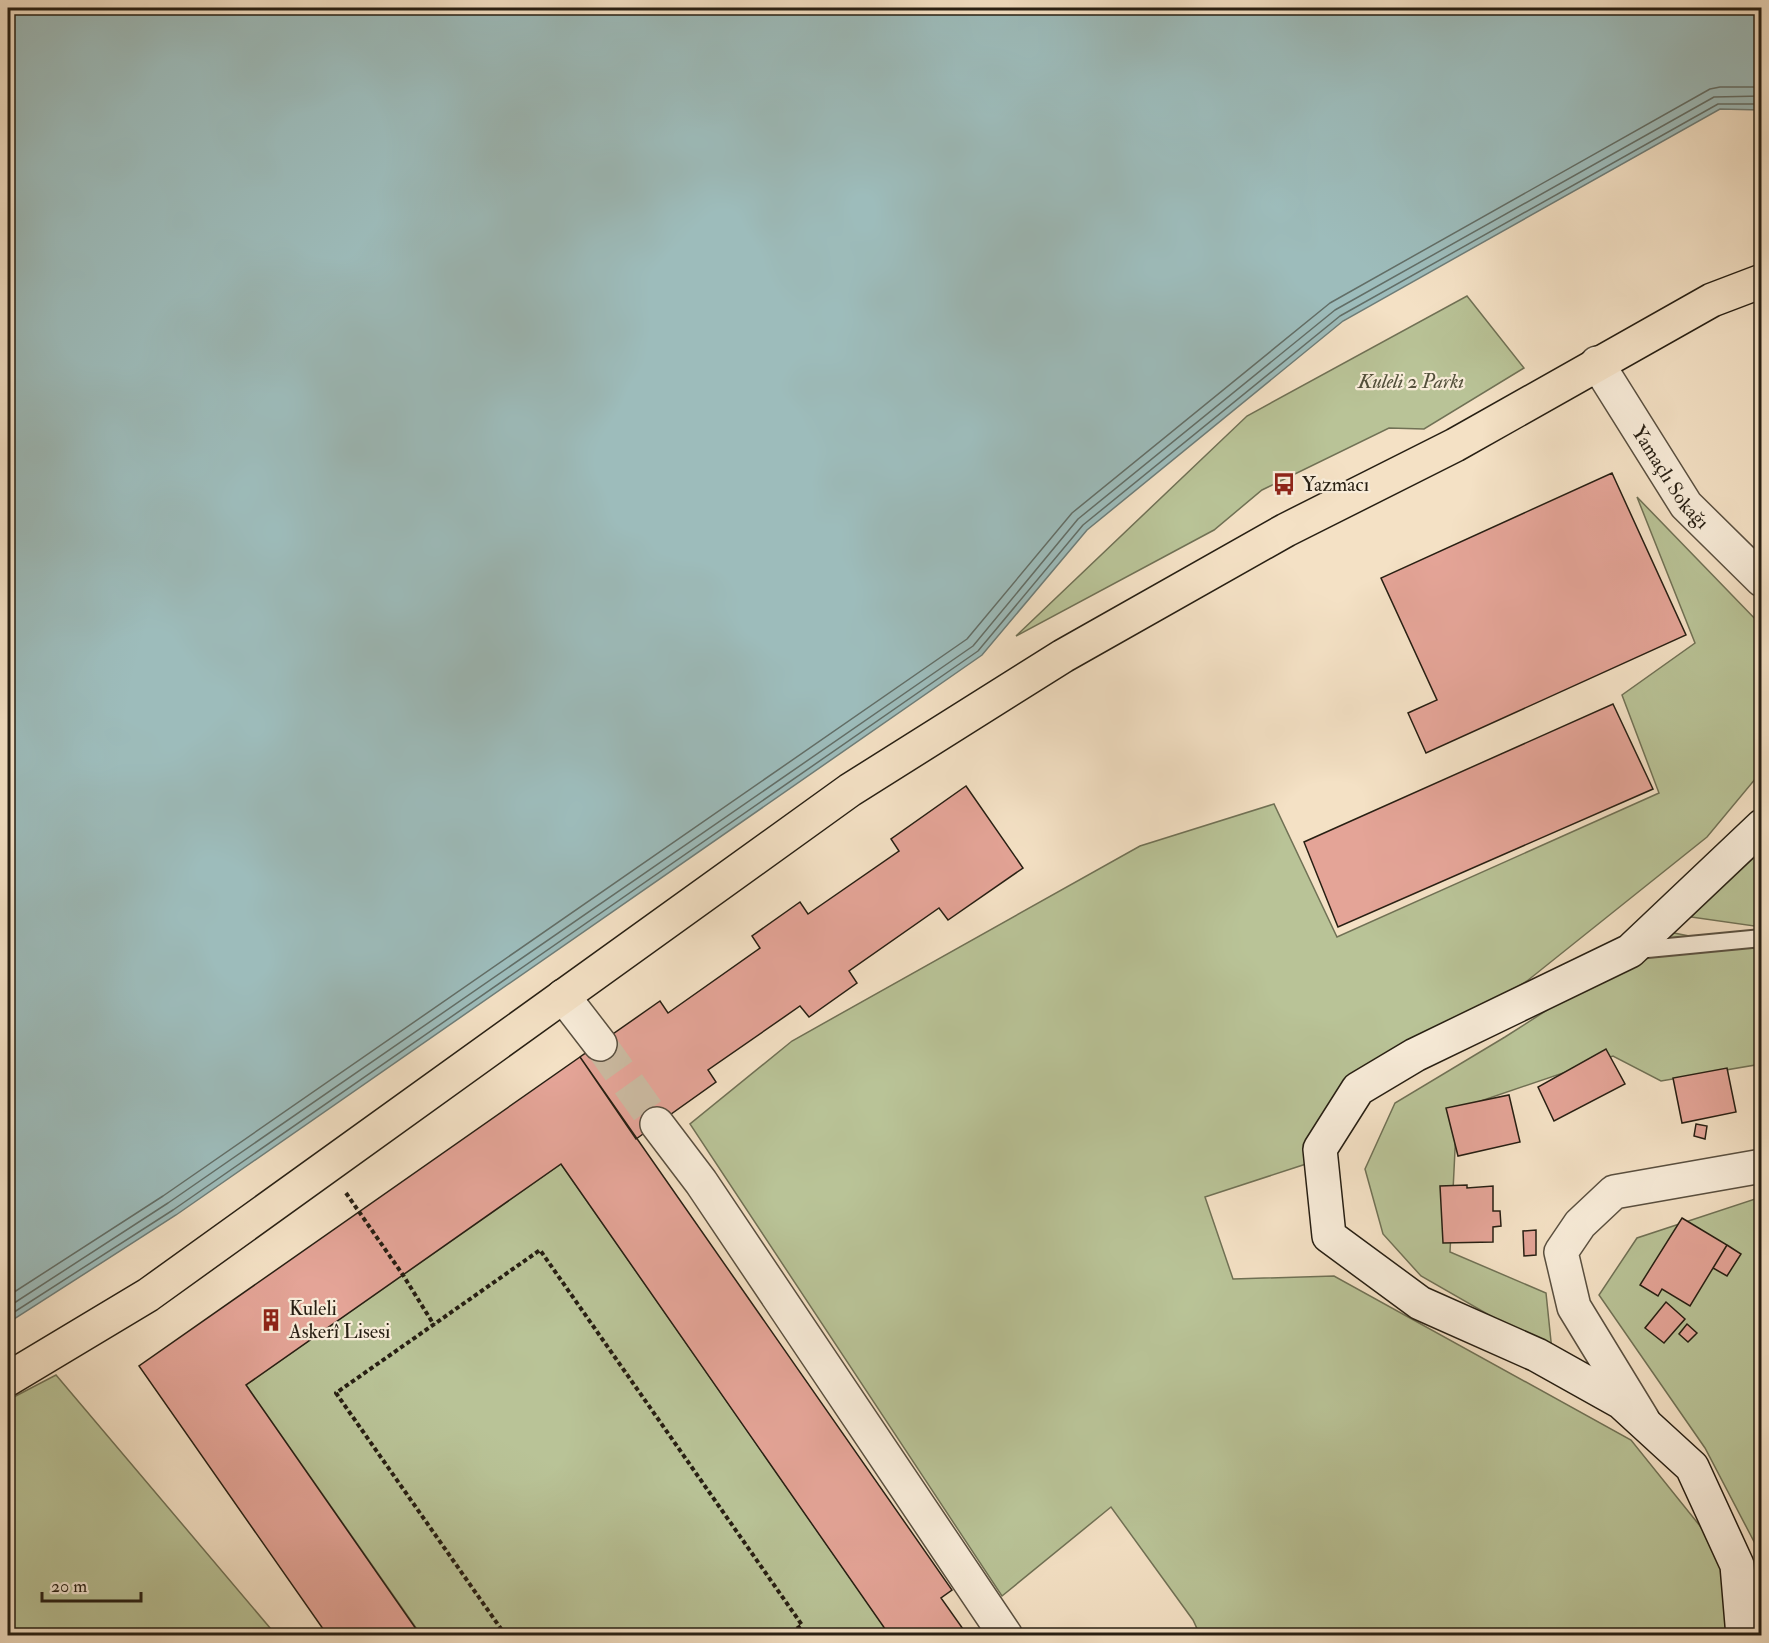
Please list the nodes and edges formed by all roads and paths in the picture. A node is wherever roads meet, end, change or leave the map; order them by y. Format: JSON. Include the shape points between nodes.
{"nodes":[{"id":1,"x":1761,"y":281,"type":"edge"},
{"id":2,"x":1597,"y":363,"type":"junction"},
{"id":3,"x":1761,"y":580,"type":"edge"},
{"id":4,"x":1761,"y":826,"type":"edge"},
{"id":5,"x":1761,"y":938,"type":"edge"},
{"id":6,"x":1630,"y":951,"type":"junction"},
{"id":7,"x":563,"y":996,"type":"junction"},
{"id":8,"x":600,"y":1044,"type":"tunnel mouth"},
{"id":9,"x":657,"y":1124,"type":"tunnel mouth"},
{"id":10,"x":326,"y":1166,"type":"junction"},
{"id":11,"x":1761,"y":1166,"type":"edge"},
{"id":12,"x":434,"y":1325,"type":"junction"},
{"id":13,"x":8,"y":1379,"type":"edge"},
{"id":14,"x":1645,"y":1424,"type":"junction"},
{"id":15,"x":506,"y":1635,"type":"edge"},
{"id":16,"x":786,"y":1635,"type":"edge"},
{"id":17,"x":1006,"y":1635,"type":"edge"},
{"id":18,"x":1743,"y":1635,"type":"edge"}],
"edges":[{"from":1,"to":2,"type":"main road","via":[[1713,300]]},
{"from":2,"to":3,"type":"street","name":"Yamaçlı Sokağı","via":[[1686,505]]},
{"from":2,"to":7,"type":"main road","via":[[1455,445],[1286,530],[1063,656],[850,790]]},
{"from":4,"to":6,"type":"street"},
{"from":5,"to":6,"type":"lane"},
{"from":6,"to":14,"type":"street","via":[[1415,1056],[1358,1089],[1320,1149],[1329,1236],[1420,1303],[1537,1355],[1621,1402]]},
{"from":7,"to":8,"type":"street"},
{"from":7,"to":10,"type":"main road"},
{"from":9,"to":17,"type":"street","via":[[701,1182]]},
{"from":10,"to":12,"type":"path","via":[[397,1265]]},
{"from":10,"to":13,"type":"main road","via":[[148,1295]]},
{"from":11,"to":14,"type":"street","via":[[1614,1192],[1580,1224],[1561,1252],[1574,1306]]},
{"from":12,"to":15,"type":"path","via":[[336,1393]]},
{"from":12,"to":16,"type":"path","via":[[540,1250],[802,1624]]},
{"from":14,"to":18,"type":"street","via":[[1692,1467],[1737,1566]]}]}
